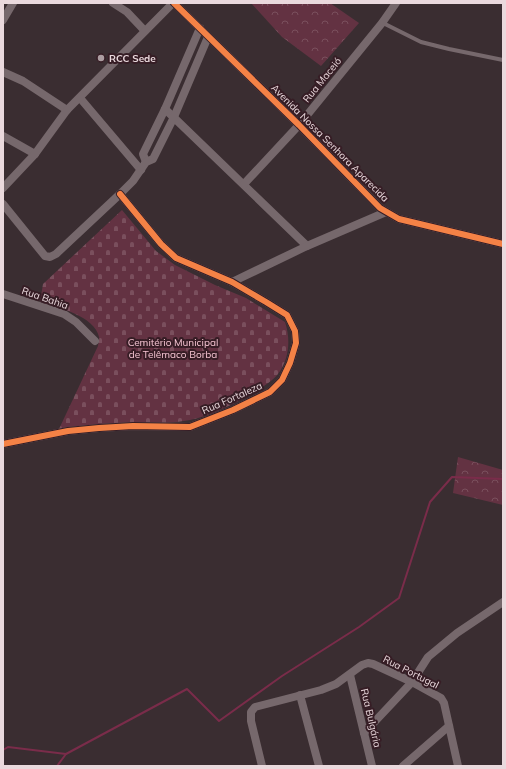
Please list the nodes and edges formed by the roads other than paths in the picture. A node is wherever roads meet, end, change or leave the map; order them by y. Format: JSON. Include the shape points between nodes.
{"nodes":[{"id":1,"x":13,"y":3,"type":"edge"},
{"id":2,"x":113,"y":3,"type":"edge"},
{"id":3,"x":173,"y":3,"type":"edge"},
{"id":4,"x":396,"y":3,"type":"edge"},
{"id":5,"x":3,"y":20,"type":"edge"},
{"id":6,"x":382,"y":23,"type":"junction"},
{"id":7,"x":200,"y":28,"type":"junction"},
{"id":8,"x":144,"y":30,"type":"junction"},
{"id":9,"x":208,"y":37,"type":"junction"},
{"id":10,"x":503,"y":60,"type":"edge"},
{"id":11,"x":3,"y":72,"type":"edge"},
{"id":12,"x":80,"y":98,"type":"junction"},
{"id":13,"x":165,"y":109,"type":"junction"},
{"id":14,"x":67,"y":110,"type":"junction"},
{"id":15,"x":174,"y":117,"type":"junction"},
{"id":16,"x":298,"y":124,"type":"junction"},
{"id":17,"x":3,"y":136,"type":"edge"},
{"id":18,"x":35,"y":154,"type":"junction"},
{"id":19,"x":146,"y":162,"type":"junction"},
{"id":20,"x":141,"y":170,"type":"junction"},
{"id":21,"x":244,"y":184,"type":"junction"},
{"id":22,"x":3,"y":188,"type":"edge"},
{"id":23,"x":120,"y":194,"type":"junction"},
{"id":24,"x":3,"y":204,"type":"edge"},
{"id":25,"x":386,"y":212,"type":"junction"},
{"id":26,"x":503,"y":244,"type":"edge"},
{"id":27,"x":307,"y":246,"type":"junction"},
{"id":28,"x":232,"y":282,"type":"junction"},
{"id":29,"x":3,"y":294,"type":"edge"},
{"id":30,"x":95,"y":341,"type":"dead end"},
{"id":31,"x":3,"y":444,"type":"edge"},
{"id":32,"x":503,"y":602,"type":"edge"},
{"id":33,"x":350,"y":674,"type":"junction"},
{"id":34,"x":412,"y":682,"type":"junction"},
{"id":35,"x":300,"y":695,"type":"junction"},
{"id":36,"x":449,"y":726,"type":"junction"},
{"id":37,"x":364,"y":733,"type":"junction"},
{"id":38,"x":262,"y":766,"type":"edge"},
{"id":39,"x":319,"y":766,"type":"edge"},
{"id":40,"x":372,"y":766,"type":"edge"},
{"id":41,"x":403,"y":766,"type":"edge"},
{"id":42,"x":458,"y":766,"type":"edge"}],
"edges":[{"from":1,"to":5,"type":"street"},
{"from":2,"to":8,"type":"street","via":[[127,12]]},
{"from":3,"to":7,"type":"street","name":"Avenida Nossa Senhora Aparecida"},
{"from":3,"to":8,"type":"street"},
{"from":4,"to":6,"type":"street","name":"Rua Maceió"},
{"from":6,"to":10,"type":"lane","via":[[421,42]]},
{"from":6,"to":16,"type":"street","name":"Rua Maceió"},
{"from":7,"to":9,"type":"street","name":"Avenida Nossa Senhora Aparecida"},
{"from":7,"to":13,"type":"street"},
{"from":8,"to":12,"type":"street"},
{"from":9,"to":15,"type":"street"},
{"from":9,"to":16,"type":"street","name":"Avenida Nossa Senhora Aparecida"},
{"from":11,"to":14,"type":"street","via":[[23,80]]},
{"from":12,"to":14,"type":"street"},
{"from":12,"to":20,"type":"street"},
{"from":13,"to":15,"type":"street"},
{"from":13,"to":19,"type":"street","via":[[143,154]]},
{"from":14,"to":18,"type":"street"},
{"from":15,"to":19,"type":"street","via":[[155,156]]},
{"from":15,"to":21,"type":"street"},
{"from":16,"to":21,"type":"street","name":"Rua Maceió"},
{"from":16,"to":25,"type":"street","name":"Avenida Nossa Senhora Aparecida"},
{"from":17,"to":18,"type":"street"},
{"from":18,"to":22,"type":"street"},
{"from":19,"to":20,"type":"street"},
{"from":20,"to":23,"type":"street"},
{"from":21,"to":27,"type":"street"},
{"from":23,"to":24,"type":"street","via":[[50,257],[46,256]]},
{"from":23,"to":28,"type":"street","name":"Rua Fortaleza","via":[[161,244],[176,258]]},
{"from":25,"to":26,"type":"street","name":"Avenida Nossa Senhora Aparecida","via":[[399,219]]},
{"from":25,"to":27,"type":"street"},
{"from":27,"to":28,"type":"street"},
{"from":28,"to":31,"type":"street","name":"Rua Fortaleza","via":[[287,315],[295,331],[296,343],[290,363],[282,380],[270,392],[190,427],[99,428],[68,431]]},
{"from":29,"to":30,"type":"street","name":"Rua Bahia","via":[[64,314]]},
{"from":32,"to":34,"type":"street","via":[[457,633],[428,657]]},
{"from":33,"to":34,"type":"street","name":"Rua Portugal","via":[[362,665],[374,664]]},
{"from":33,"to":35,"type":"street","name":"Rua Portugal","via":[[336,684]]},
{"from":33,"to":37,"type":"street","name":"Rua Bulgária"},
{"from":34,"to":36,"type":"street","name":"Rua Portugal","via":[[441,698]]},
{"from":34,"to":37,"type":"street"},
{"from":35,"to":38,"type":"street","name":"Rua Portugal","via":[[254,707],[251,712]]},
{"from":35,"to":39,"type":"street"},
{"from":36,"to":41,"type":"street"},
{"from":36,"to":42,"type":"street","name":"Rua Portugal"},
{"from":37,"to":40,"type":"street","name":"Rua Bulgária"}]}
